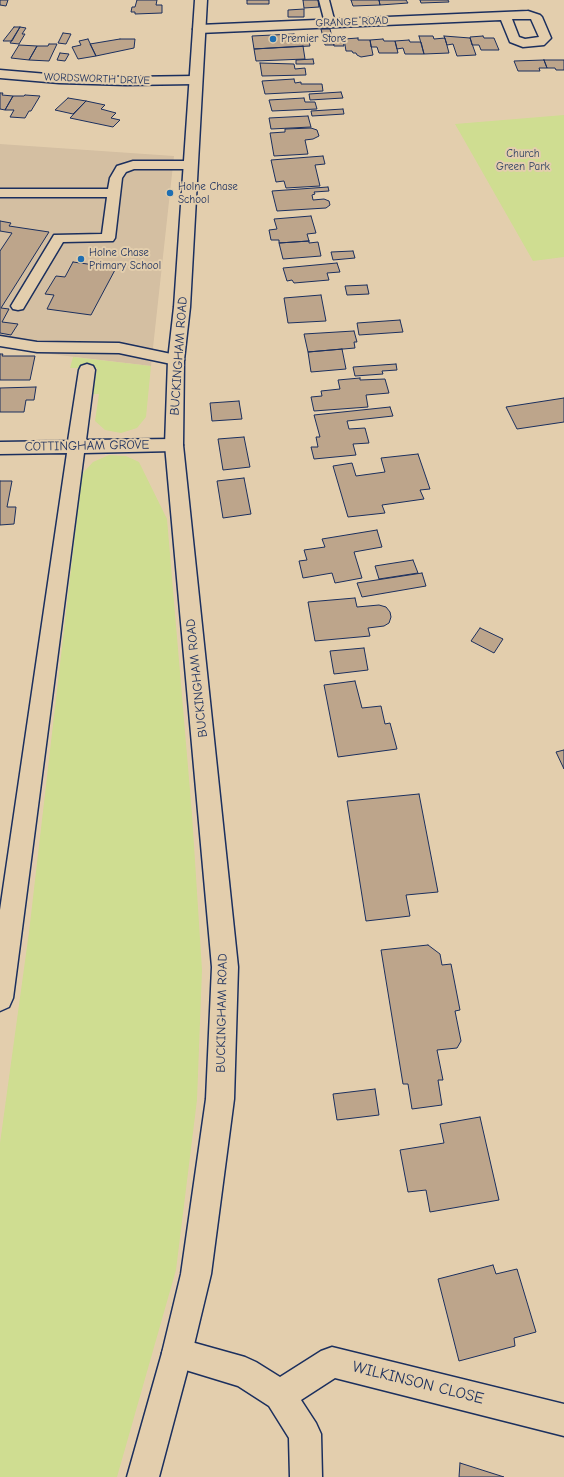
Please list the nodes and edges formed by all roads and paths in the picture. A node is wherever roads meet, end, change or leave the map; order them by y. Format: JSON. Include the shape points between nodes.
{"nodes":[{"id":1,"x":201,"y":0,"type":"edge"},
{"id":2,"x":324,"y":0,"type":"edge"},
{"id":3,"x":505,"y":16,"type":"dead end"},
{"id":4,"x":330,"y":23,"type":"junction"},
{"id":5,"x":199,"y":29,"type":"junction"},
{"id":6,"x":0,"y":74,"type":"edge"},
{"id":7,"x":195,"y":80,"type":"junction"},
{"id":8,"x":190,"y":165,"type":"junction"},
{"id":9,"x":0,"y":193,"type":"edge"},
{"id":10,"x":114,"y":194,"type":"junction"},
{"id":11,"x":18,"y":306,"type":"dead end"},
{"id":12,"x":0,"y":341,"type":"edge"},
{"id":13,"x":176,"y":360,"type":"junction"},
{"id":14,"x":87,"y":370,"type":"dead end"},
{"id":15,"x":174,"y":444,"type":"junction"},
{"id":16,"x":75,"y":446,"type":"junction"},
{"id":17,"x":0,"y":448,"type":"edge"},
{"id":18,"x":0,"y":998,"type":"edge"},
{"id":19,"x":177,"y":1353,"type":"junction"},
{"id":20,"x":280,"y":1395,"type":"junction"},
{"id":21,"x":564,"y":1420,"type":"edge"},
{"id":22,"x":143,"y":1477,"type":"edge"},
{"id":23,"x":306,"y":1477,"type":"edge"}],
"edges":[{"from":1,"to":5,"type":"street","name":"BUCKINGHAM ROAD"},
{"from":2,"to":4,"type":"lane"},
{"from":3,"to":4,"type":"street","name":"GRANGE ROAD"},
{"from":4,"to":5,"type":"street","name":"GRANGE ROAD"},
{"from":5,"to":7,"type":"street","name":"BUCKINGHAM ROAD"},
{"from":6,"to":7,"type":"street","name":"WORDSWORTH DRIVE","via":[[59,79]]},
{"from":7,"to":8,"type":"street","name":"BUCKINGHAM ROAD"},
{"from":8,"to":10,"type":"lane","via":[[133,165],[121,169],[116,178]]},
{"from":8,"to":13,"type":"street","name":"BUCKINGHAM ROAD","via":[[182,307]]},
{"from":9,"to":10,"type":"lane"},
{"from":10,"to":11,"type":"lane","via":[[108,238],[59,238]]},
{"from":12,"to":13,"type":"lane","via":[[37,347],[119,348]]},
{"from":13,"to":15,"type":"street","name":"BUCKINGHAM ROAD"},
{"from":14,"to":16,"type":"street"},
{"from":15,"to":16,"type":"street","name":"COTTINGHAM GROVE"},
{"from":15,"to":19,"type":"street","name":"BUCKINGHAM ROAD","via":[[225,967],[220,1099],[196,1274]]},
{"from":16,"to":17,"type":"street","name":"COTTINGHAM GROVE"},
{"from":16,"to":18,"type":"street"},
{"from":19,"to":20,"type":"street","via":[[246,1373]]},
{"from":19,"to":22,"type":"street","name":"BUCKINGHAM ROAD"},
{"from":20,"to":21,"type":"street","name":"WILKINSON CLOSE","via":[[332,1362]]},
{"from":20,"to":23,"type":"street","via":[[305,1434]]}]}
